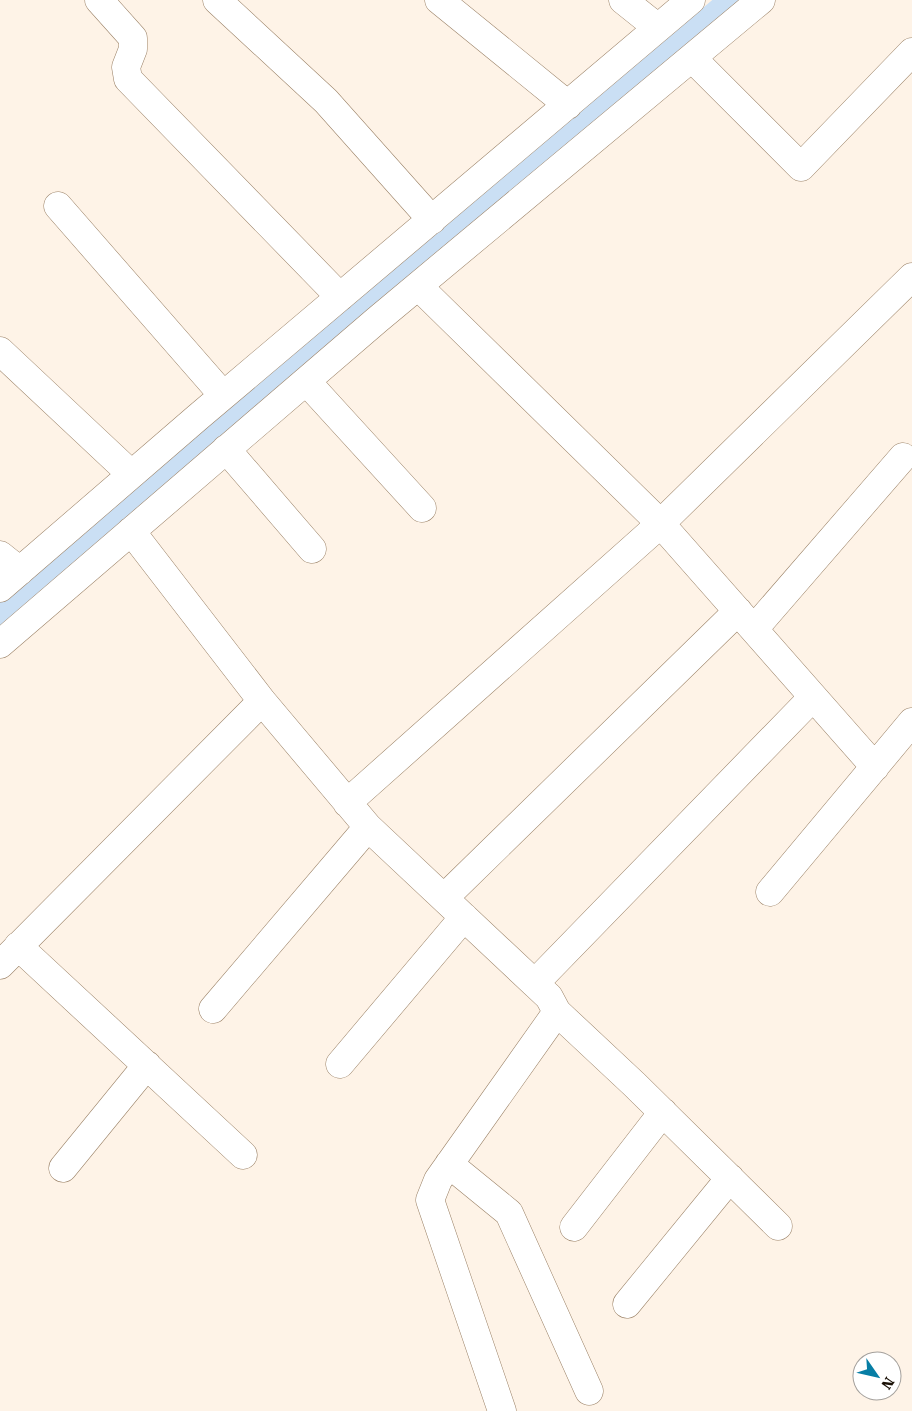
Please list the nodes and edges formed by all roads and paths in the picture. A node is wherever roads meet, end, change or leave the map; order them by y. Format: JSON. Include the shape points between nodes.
{"nodes":[{"id":1,"x":99,"y":0,"type":"edge"},
{"id":2,"x":217,"y":0,"type":"edge"},
{"id":3,"x":439,"y":0,"type":"edge"},
{"id":4,"x":623,"y":0,"type":"edge"},
{"id":5,"x":691,"y":0,"type":"edge"},
{"id":6,"x":761,"y":0,"type":"edge"},
{"id":7,"x":658,"y":28,"type":"junction"},
{"id":8,"x":912,"y":52,"type":"edge"},
{"id":9,"x":692,"y":58,"type":"junction"},
{"id":10,"x":568,"y":104,"type":"junction"},
{"id":11,"x":58,"y":206,"type":"dead end"},
{"id":12,"x":432,"y":220,"type":"junction"},
{"id":13,"x":912,"y":277,"type":"edge"},
{"id":14,"x":418,"y":286,"type":"junction"},
{"id":15,"x":340,"y":297,"type":"junction"},
{"id":16,"x":0,"y":351,"type":"edge"},
{"id":17,"x":306,"y":381,"type":"junction"},
{"id":18,"x":223,"y":395,"type":"junction"},
{"id":19,"x":226,"y":450,"type":"junction"},
{"id":20,"x":903,"y":457,"type":"dead end"},
{"id":21,"x":131,"y":474,"type":"junction"},
{"id":22,"x":422,"y":508,"type":"dead end"},
{"id":23,"x":660,"y":523,"type":"junction"},
{"id":24,"x":131,"y":531,"type":"junction"},
{"id":25,"x":312,"y":548,"type":"dead end"},
{"id":26,"x":7,"y":571,"type":"edge"},
{"id":27,"x":746,"y":620,"type":"junction"},
{"id":28,"x":0,"y":644,"type":"edge"},
{"id":29,"x":813,"y":697,"type":"junction"},
{"id":30,"x":262,"y":701,"type":"junction"},
{"id":31,"x":912,"y":722,"type":"edge"},
{"id":32,"x":875,"y":767,"type":"junction"},
{"id":33,"x":347,"y":802,"type":"junction"},
{"id":34,"x":368,"y":827,"type":"junction"},
{"id":35,"x":770,"y":892,"type":"dead end"},
{"id":36,"x":444,"y":898,"type":"junction"},
{"id":37,"x":464,"y":917,"type":"junction"},
{"id":38,"x":9,"y":955,"type":"edge"},
{"id":39,"x":535,"y":983,"type":"junction"},
{"id":40,"x":213,"y":1009,"type":"dead end"},
{"id":41,"x":557,"y":1012,"type":"junction"},
{"id":42,"x":340,"y":1064,"type":"dead end"},
{"id":43,"x":147,"y":1065,"type":"junction"},
{"id":44,"x":663,"y":1112,"type":"junction"},
{"id":45,"x":243,"y":1155,"type":"dead end"},
{"id":46,"x":449,"y":1164,"type":"junction"},
{"id":47,"x":63,"y":1168,"type":"dead end"},
{"id":48,"x":730,"y":1178,"type":"junction"},
{"id":49,"x":778,"y":1226,"type":"dead end"},
{"id":50,"x":574,"y":1227,"type":"dead end"},
{"id":51,"x":627,"y":1304,"type":"dead end"},
{"id":52,"x":589,"y":1391,"type":"dead end"},
{"id":53,"x":502,"y":1411,"type":"edge"}],
"edges":[{"from":1,"to":15,"type":"street","via":[[133,38],[133,49],[126,67],[128,79]]},
{"from":2,"to":12,"type":"street","via":[[326,101]]},
{"from":3,"to":10,"type":"street"},
{"from":4,"to":7,"type":"street"},
{"from":5,"to":7,"type":"street"},
{"from":6,"to":9,"type":"street"},
{"from":7,"to":10,"type":"street"},
{"from":8,"to":9,"type":"street","via":[[801,168]]},
{"from":9,"to":14,"type":"street"},
{"from":10,"to":12,"type":"street"},
{"from":11,"to":18,"type":"street"},
{"from":12,"to":15,"type":"street"},
{"from":13,"to":23,"type":"street"},
{"from":14,"to":17,"type":"street"},
{"from":14,"to":23,"type":"street"},
{"from":15,"to":18,"type":"street"},
{"from":16,"to":21,"type":"street"},
{"from":17,"to":19,"type":"street"},
{"from":17,"to":22,"type":"street"},
{"from":18,"to":21,"type":"street"},
{"from":19,"to":24,"type":"street"},
{"from":19,"to":25,"type":"street"},
{"from":20,"to":27,"type":"street"},
{"from":21,"to":26,"type":"street"},
{"from":23,"to":27,"type":"street"},
{"from":23,"to":33,"type":"street"},
{"from":24,"to":28,"type":"street"},
{"from":24,"to":30,"type":"street"},
{"from":27,"to":29,"type":"street"},
{"from":27,"to":36,"type":"street"},
{"from":29,"to":32,"type":"street"},
{"from":29,"to":39,"type":"street"},
{"from":30,"to":33,"type":"street"},
{"from":30,"to":38,"type":"street"},
{"from":31,"to":32,"type":"street"},
{"from":32,"to":35,"type":"street"},
{"from":33,"to":34,"type":"street"},
{"from":34,"to":36,"type":"street"},
{"from":34,"to":40,"type":"street"},
{"from":36,"to":37,"type":"street"},
{"from":37,"to":39,"type":"street"},
{"from":37,"to":42,"type":"street"},
{"from":38,"to":43,"type":"street"},
{"from":39,"to":41,"type":"street","via":[[549,997]]},
{"from":41,"to":44,"type":"street"},
{"from":41,"to":46,"type":"street"},
{"from":43,"to":45,"type":"street"},
{"from":43,"to":47,"type":"street"},
{"from":44,"to":48,"type":"street"},
{"from":44,"to":50,"type":"street"},
{"from":46,"to":52,"type":"street","via":[[508,1213]]},
{"from":46,"to":53,"type":"street","via":[[430,1200]]},
{"from":48,"to":49,"type":"street"},
{"from":48,"to":51,"type":"street"}]}
